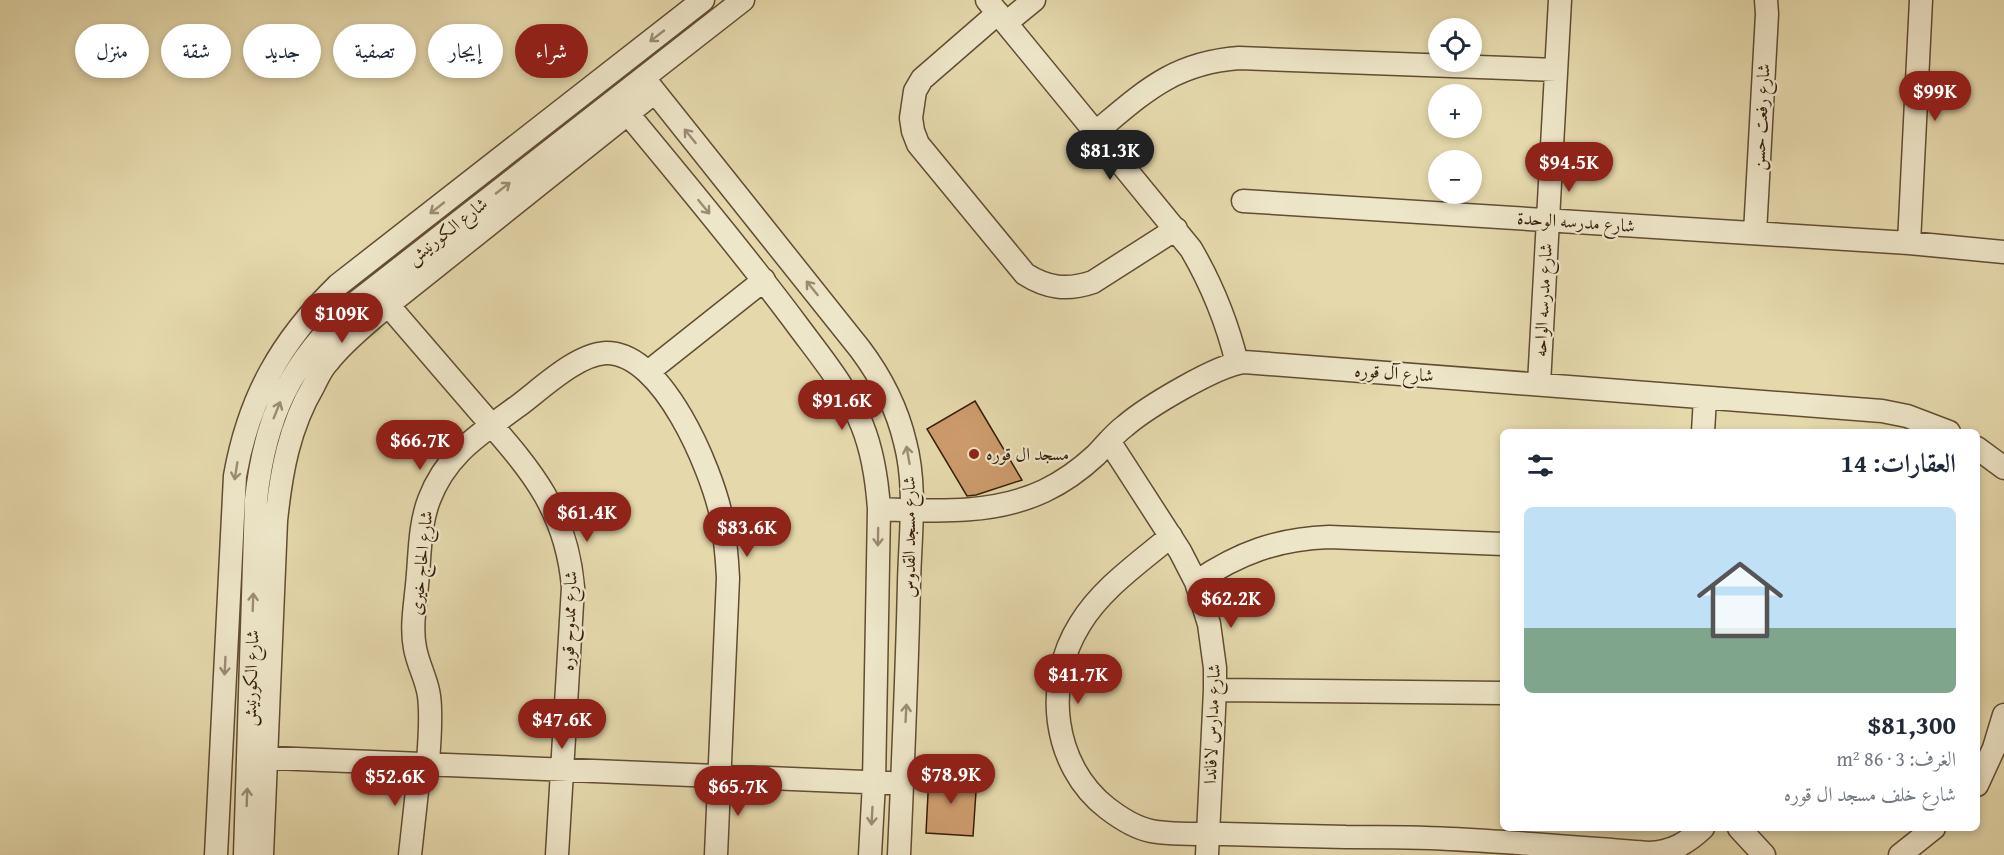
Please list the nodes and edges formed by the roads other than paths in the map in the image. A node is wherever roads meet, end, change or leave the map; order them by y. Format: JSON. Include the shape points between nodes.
{"nodes":[{"id":1,"x":703,"y":0,"type":"edge"},
{"id":2,"x":743,"y":0,"type":"edge"},
{"id":3,"x":1034,"y":0,"type":"edge"},
{"id":4,"x":1560,"y":0,"type":"edge"},
{"id":5,"x":1766,"y":0,"type":"edge"},
{"id":6,"x":1921,"y":0,"type":"edge"},
{"id":7,"x":997,"y":12,"type":"edge"},
{"id":8,"x":628,"y":59,"type":"junction"},
{"id":9,"x":1556,"y":70,"type":"junction"},
{"id":10,"x":601,"y":81,"type":"junction"},
{"id":11,"x":650,"y":85,"type":"junction"},
{"id":12,"x":622,"y":107,"type":"junction"},
{"id":13,"x":1096,"y":132,"type":"junction"},
{"id":14,"x":1243,"y":201,"type":"dead end"},
{"id":15,"x":1548,"y":221,"type":"junction"},
{"id":16,"x":1176,"y":229,"type":"junction"},
{"id":17,"x":1755,"y":233,"type":"junction"},
{"id":18,"x":1909,"y":243,"type":"junction"},
{"id":19,"x":2004,"y":252,"type":"edge"},
{"id":20,"x":764,"y":280,"type":"junction"},
{"id":21,"x":388,"y":305,"type":"junction"},
{"id":22,"x":1237,"y":363,"type":"junction"},
{"id":23,"x":648,"y":372,"type":"junction"},
{"id":24,"x":1539,"y":384,"type":"junction"},
{"id":25,"x":1705,"y":398,"type":"junction"},
{"id":26,"x":492,"y":425,"type":"junction"},
{"id":27,"x":1704,"y":429,"type":"edge"},
{"id":28,"x":1941,"y":429,"type":"edge"},
{"id":29,"x":1109,"y":441,"type":"junction"},
{"id":30,"x":1980,"y":450,"type":"edge"},
{"id":31,"x":2004,"y":468,"type":"edge"},
{"id":32,"x":879,"y":509,"type":"junction"},
{"id":33,"x":911,"y":510,"type":"junction"},
{"id":34,"x":1170,"y":536,"type":"junction"},
{"id":35,"x":1500,"y":544,"type":"edge"},
{"id":36,"x":1196,"y":582,"type":"junction"},
{"id":37,"x":1215,"y":690,"type":"junction"},
{"id":38,"x":1500,"y":693,"type":"edge"},
{"id":39,"x":2004,"y":715,"type":"edge"},
{"id":40,"x":221,"y":756,"type":"junction"},
{"id":41,"x":257,"y":757,"type":"junction"},
{"id":42,"x":424,"y":764,"type":"junction"},
{"id":43,"x":561,"y":770,"type":"junction"},
{"id":44,"x":720,"y":776,"type":"junction"},
{"id":45,"x":1980,"y":778,"type":"edge"},
{"id":46,"x":874,"y":783,"type":"junction"},
{"id":47,"x":902,"y":784,"type":"junction"},
{"id":48,"x":1699,"y":831,"type":"edge"},
{"id":49,"x":1742,"y":831,"type":"edge"},
{"id":50,"x":1930,"y":831,"type":"edge"},
{"id":51,"x":1208,"y":844,"type":"edge"},
{"id":52,"x":216,"y":855,"type":"edge"},
{"id":53,"x":245,"y":855,"type":"edge"},
{"id":54,"x":262,"y":855,"type":"edge"},
{"id":55,"x":410,"y":855,"type":"edge"},
{"id":56,"x":556,"y":855,"type":"edge"},
{"id":57,"x":716,"y":855,"type":"edge"},
{"id":58,"x":870,"y":855,"type":"edge"},
{"id":59,"x":899,"y":855,"type":"edge"},
{"id":60,"x":1764,"y":855,"type":"edge"},
{"id":61,"x":1900,"y":855,"type":"edge"}],
"edges":[{"from":1,"to":8,"type":"street","name":"شارع الكورنيش","one_way":true},
{"from":2,"to":11,"type":"street","name":"شارع الكورنيش"},
{"from":3,"to":7,"type":"street"},
{"from":4,"to":9,"type":"street","name":"شارع مدرسه الواحه"},
{"from":5,"to":17,"type":"street","name":"شارع رفعت حسن"},
{"from":6,"to":18,"type":"street"},
{"from":7,"to":13,"type":"street"},
{"from":7,"to":16,"type":"street","via":[[922,79],[915,91],[911,118],[918,144],[1024,274],[1050,286],[1072,288],[1093,282]]},
{"from":8,"to":10,"type":"street","name":"شارع الكورنيش"},
{"from":8,"to":11,"type":"street","name":"شارع مسجد القدوس"},
{"from":9,"to":13,"type":"street","via":[[1219,59],[1162,80]]},
{"from":9,"to":15,"type":"street","name":"شارع مدرسه الواحه"},
{"from":10,"to":12,"type":"street","name":"شارع مسجد القدوس"},
{"from":10,"to":40,"type":"street","name":"شارع الكورنيش","one_way":true,"via":[[338,285],[297,330],[266,378],[246,426],[235,476]]},
{"from":11,"to":12,"type":"street","name":"شارع الكورنيش"},
{"from":33,"to":11,"type":"street","name":"شارع مسجد القدوس","one_way":true,"via":[[906,443],[873,366]]},
{"from":12,"to":20,"type":"street","name":"شارع مسجد القدوس","one_way":true},
{"from":12,"to":21,"type":"street"},
{"from":41,"to":12,"type":"street","name":"شارع الكورنيش","one_way":true,"via":[[256,500],[270,426],[292,377],[310,350],[354,304]]},
{"from":13,"to":16,"type":"street"},
{"from":14,"to":15,"type":"street","name":"شارع مدرسه الوحدة"},
{"from":15,"to":17,"type":"street","name":"شارع مدرسه الوحدة"},
{"from":15,"to":24,"type":"street","name":"شارع مدرسه الواحه"},
{"from":16,"to":22,"type":"street","via":[[1214,291]]},
{"from":17,"to":18,"type":"street","name":"شارع مدرسه الوحدة"},
{"from":18,"to":19,"type":"street","name":"شارع مدرسه الوحدة"},
{"from":20,"to":23,"type":"street"},
{"from":20,"to":32,"type":"street","name":"شارع مسجد القدوس","via":[[852,404],[869,444]]},
{"from":21,"to":26,"type":"street","name":"شارع ممدوح قوره"},
{"from":21,"to":41,"type":"street","via":[[327,362],[306,398],[290,438],[280,479]]},
{"from":22,"to":24,"type":"street","name":"شارع آل قوره"},
{"from":22,"to":29,"type":"street","name":"شارع آل قوره","via":[[1215,371],[1143,412]]},
{"from":23,"to":26,"type":"street","name":"شارع الحاج خيرى","via":[[618,354],[595,355],[574,365]]},
{"from":23,"to":44,"type":"street","name":"شارع الحاج خيرى","via":[[690,434],[712,483],[726,546]]},
{"from":24,"to":25,"type":"street","name":"شارع آل قوره"},
{"from":25,"to":27,"type":"street"},
{"from":25,"to":28,"type":"street","name":"شارع آل قوره","via":[[1882,411]]},
{"from":26,"to":42,"type":"street","name":"شارع الحاج خيرى","via":[[452,459],[435,486],[424,516],[413,635],[429,695]]},
{"from":26,"to":43,"type":"street","name":"شارع ممدوح قوره","via":[[529,468],[552,505],[571,566],[573,587]]},
{"from":29,"to":33,"type":"street","name":"شارع آل قوره","via":[[1079,469],[1026,499],[986,509]]},
{"from":29,"to":34,"type":"street","name":"شارع مدارس لافاندا"},
{"from":30,"to":31,"type":"street"},
{"from":32,"to":33,"type":"street","name":"شارع آل قوره"},
{"from":32,"to":46,"type":"street","name":"شارع مسجد القدوس","one_way":true},
{"from":47,"to":33,"type":"street","name":"شارع مسجد القدوس","one_way":true},
{"from":34,"to":36,"type":"street","name":"شارع مدارس لافاندا"},
{"from":34,"to":51,"type":"street","via":[[1101,596],[1079,625],[1064,658],[1058,714],[1073,768],[1098,801],[1132,824]]},
{"from":35,"to":36,"type":"street","via":[[1305,538],[1248,553]]},
{"from":36,"to":37,"type":"street","name":"شارع مدارس لافاندا","via":[[1209,624]]},
{"from":37,"to":38,"type":"street"},
{"from":37,"to":51,"type":"street","name":"شارع مدارس لافاندا"},
{"from":39,"to":45,"type":"street"},
{"from":40,"to":41,"type":"street"},
{"from":40,"to":52,"type":"street","name":"شارع الكورنيش"},
{"from":41,"to":42,"type":"street"},
{"from":53,"to":41,"type":"street","name":"شارع الكورنيش","one_way":true},
{"from":41,"to":54,"type":"street"},
{"from":42,"to":43,"type":"street"},
{"from":42,"to":55,"type":"street","name":"شارع الحاج خيرى"},
{"from":43,"to":44,"type":"street"},
{"from":43,"to":56,"type":"street","name":"شارع ممدوح قوره"},
{"from":44,"to":46,"type":"street"},
{"from":44,"to":57,"type":"street","name":"شارع الحاج خيرى"},
{"from":46,"to":47,"type":"street"},
{"from":46,"to":58,"type":"street","name":"شارع مسجد القدوس","one_way":true},
{"from":47,"to":59,"type":"street","name":"شارع مسجد القدوس"},
{"from":48,"to":51,"type":"street","via":[[1675,849],[1649,853],[1449,839]]},
{"from":49,"to":60,"type":"street"},
{"from":50,"to":61,"type":"street"}]}
